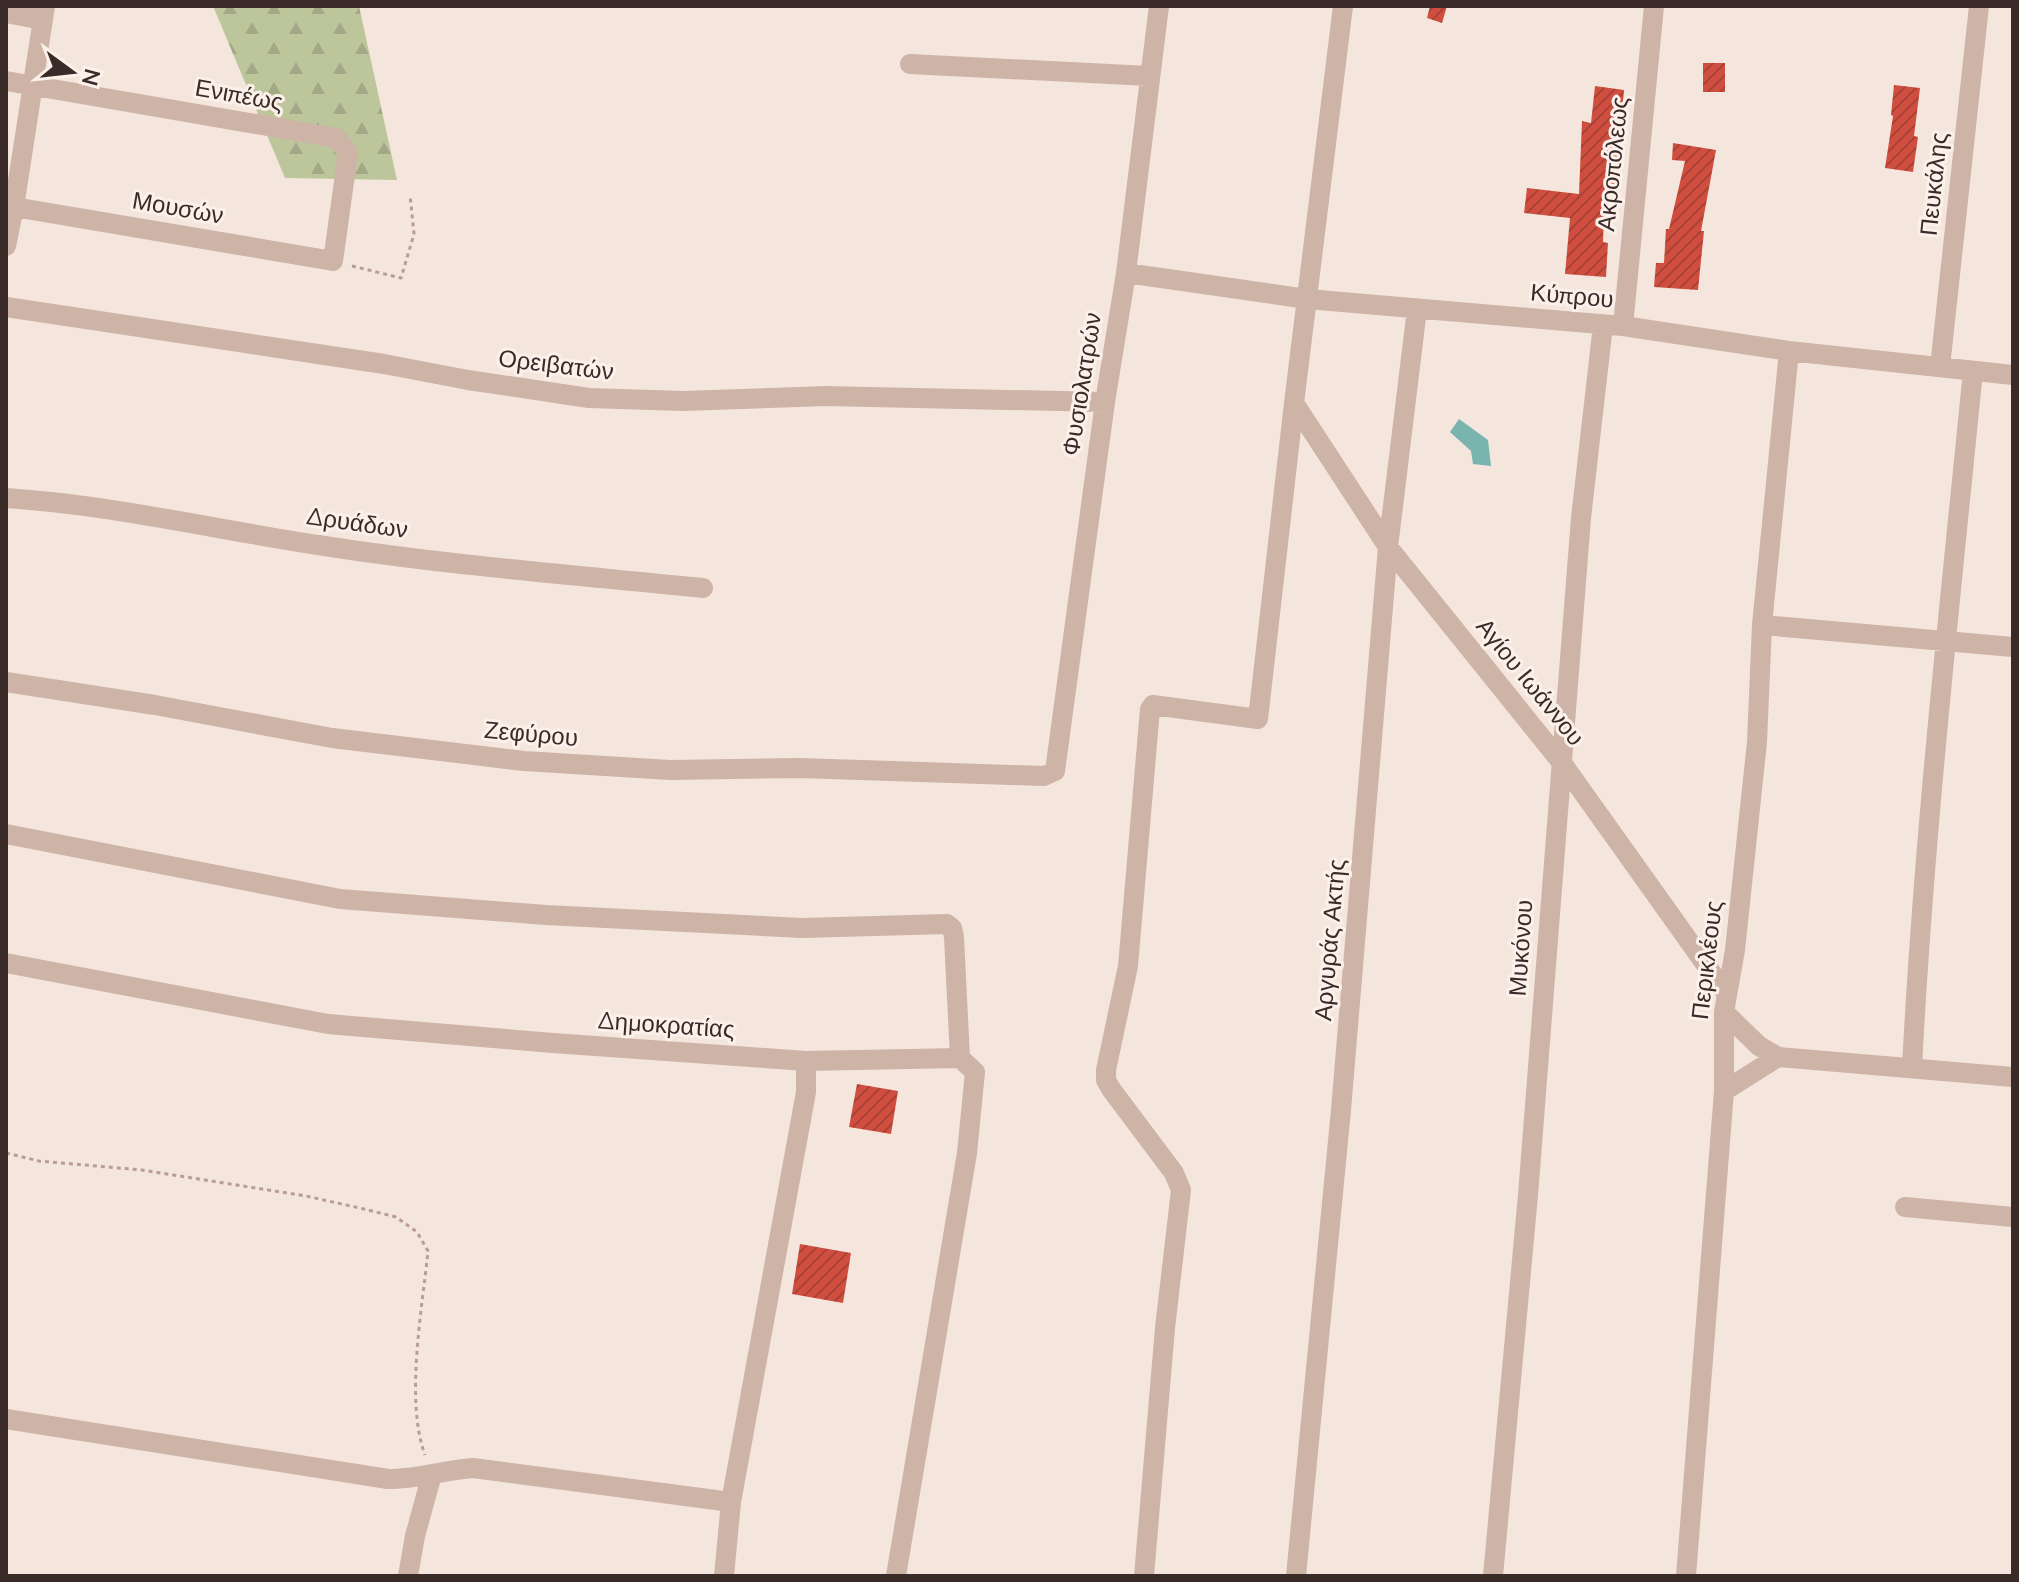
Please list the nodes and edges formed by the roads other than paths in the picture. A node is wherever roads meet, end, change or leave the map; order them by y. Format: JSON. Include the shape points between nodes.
{"nodes":[{"id":1,"x":1159,"y":6,"type":"edge"},
{"id":2,"x":1343,"y":6,"type":"edge"},
{"id":3,"x":1654,"y":6,"type":"edge"},
{"id":4,"x":1979,"y":6,"type":"edge"},
{"id":5,"x":6,"y":13,"type":"edge"},
{"id":6,"x":44,"y":13,"type":"edge"},
{"id":7,"x":910,"y":64,"type":"dead end"},
{"id":8,"x":1149,"y":76,"type":"junction"},
{"id":9,"x":6,"y":81,"type":"edge"},
{"id":10,"x":34,"y":86,"type":"junction"},
{"id":11,"x":11,"y":215,"type":"edge"},
{"id":12,"x":6,"y":246,"type":"edge"},
{"id":13,"x":333,"y":261,"type":"joint"},
{"id":14,"x":1126,"y":273,"type":"junction"},
{"id":15,"x":1307,"y":299,"type":"junction"},
{"id":16,"x":6,"y":307,"type":"edge"},
{"id":17,"x":1417,"y":309,"type":"junction"},
{"id":18,"x":1613,"y":326,"type":"junction"},
{"id":19,"x":1789,"y":351,"type":"junction"},
{"id":20,"x":1940,"y":367,"type":"junction"},
{"id":21,"x":1973,"y":371,"type":"junction"},
{"id":22,"x":2013,"y":375,"type":"edge"},
{"id":23,"x":1105,"y":402,"type":"junction"},
{"id":24,"x":1294,"y":403,"type":"junction"},
{"id":25,"x":6,"y":498,"type":"edge"},
{"id":26,"x":1388,"y":547,"type":"junction"},
{"id":27,"x":703,"y":588,"type":"dead end"},
{"id":28,"x":1762,"y":625,"type":"junction"},
{"id":29,"x":1945,"y":641,"type":"junction"},
{"id":30,"x":2013,"y":647,"type":"edge"},
{"id":31,"x":6,"y":682,"type":"edge"},
{"id":32,"x":1562,"y":763,"type":"junction"},
{"id":33,"x":1055,"y":771,"type":"joint"},
{"id":34,"x":6,"y":834,"type":"edge"},
{"id":35,"x":6,"y":963,"type":"edge"},
{"id":36,"x":1725,"y":1002,"type":"junction"},
{"id":37,"x":1778,"y":1057,"type":"junction"},
{"id":38,"x":960,"y":1058,"type":"junction"},
{"id":39,"x":806,"y":1061,"type":"junction"},
{"id":40,"x":1912,"y":1067,"type":"junction"},
{"id":41,"x":2013,"y":1077,"type":"edge"},
{"id":42,"x":1724,"y":1091,"type":"junction"},
{"id":43,"x":1905,"y":1207,"type":"dead end"},
{"id":44,"x":2013,"y":1217,"type":"edge"},
{"id":45,"x":6,"y":1419,"type":"edge"},
{"id":46,"x":432,"y":1474,"type":"junction"},
{"id":47,"x":731,"y":1502,"type":"junction"},
{"id":48,"x":408,"y":1576,"type":"edge"},
{"id":49,"x":724,"y":1576,"type":"edge"},
{"id":50,"x":896,"y":1576,"type":"edge"},
{"id":51,"x":1144,"y":1576,"type":"edge"},
{"id":52,"x":1296,"y":1576,"type":"edge"},
{"id":53,"x":1493,"y":1576,"type":"edge"},
{"id":54,"x":1686,"y":1576,"type":"edge"}],
"edges":[{"from":1,"to":8,"type":"street","name":"Φυσιολατρών"},
{"from":2,"to":15,"type":"street"},
{"from":3,"to":18,"type":"street","name":"Ακροπόλεως"},
{"from":4,"to":20,"type":"street","name":"Πευκάλης"},
{"from":5,"to":6,"type":"street"},
{"from":6,"to":10,"type":"street"},
{"from":7,"to":8,"type":"street"},
{"from":8,"to":14,"type":"street","name":"Φυσιολατρών"},
{"from":9,"to":10,"type":"street","name":"Ενιπέως"},
{"from":10,"to":11,"type":"street"},
{"from":10,"to":13,"type":"street","name":"Ενιπέως","via":[[337,138],[348,159]]},
{"from":11,"to":12,"type":"street"},
{"from":11,"to":13,"type":"street","name":"Μουσών"},
{"from":14,"to":15,"type":"street","name":"Κύπρου"},
{"from":14,"to":23,"type":"street","name":"Φυσιολατρών"},
{"from":15,"to":17,"type":"street","name":"Κύπρου"},
{"from":15,"to":24,"type":"street"},
{"from":16,"to":23,"type":"street","name":"Ορειβατών","via":[[589,398]]},
{"from":17,"to":18,"type":"street","name":"Κύπρου"},
{"from":17,"to":26,"type":"street","name":"Αργυράς Ακτής"},
{"from":18,"to":19,"type":"street","name":"Κύπρου"},
{"from":18,"to":32,"type":"street","name":"Μυκόνου","via":[[1581,518]]},
{"from":19,"to":20,"type":"street","name":"Κύπρου"},
{"from":19,"to":28,"type":"street","name":"Περικλέους"},
{"from":20,"to":21,"type":"street","name":"Κύπρου"},
{"from":21,"to":22,"type":"street","name":"Κύπρου"},
{"from":21,"to":29,"type":"street"},
{"from":23,"to":33,"type":"street","name":"Φυσιολατρών"},
{"from":24,"to":26,"type":"street","name":"Αγίου Ιωάννου"},
{"from":24,"to":51,"type":"street","via":[[1258,719],[1153,705],[1150,709],[1128,966],[1106,1070],[1111,1089],[1181,1190]]},
{"from":25,"to":27,"type":"street","name":"Δρυάδων","via":[[101,506],[317,545],[464,564]]},
{"from":26,"to":32,"type":"street","name":"Αγίου Ιωάννου"},
{"from":26,"to":52,"type":"street","name":"Αργυράς Ακτής"},
{"from":28,"to":29,"type":"street"},
{"from":28,"to":36,"type":"street","name":"Περικλέους","via":[[1755,757]]},
{"from":29,"to":30,"type":"street"},
{"from":29,"to":40,"type":"street"},
{"from":31,"to":33,"type":"street","name":"Ζεφύρου","via":[[332,738],[524,761],[670,770],[800,768],[1044,776]]},
{"from":32,"to":36,"type":"street","name":"Αγίου Ιωάννου"},
{"from":32,"to":53,"type":"street","name":"Μυκόνου"},
{"from":34,"to":38,"type":"street","via":[[340,899],[787,928],[947,924],[954,937]]},
{"from":35,"to":39,"type":"street","name":"Δημοκρατίας","via":[[328,1024]]},
{"from":36,"to":37,"type":"street","name":"Αγίου Ιωάννου","via":[[1759,1046]]},
{"from":36,"to":42,"type":"street","name":"Περικλέους"},
{"from":37,"to":40,"type":"street"},
{"from":37,"to":42,"type":"street"},
{"from":38,"to":39,"type":"street","name":"Δημοκρατίας"},
{"from":38,"to":50,"type":"street","via":[[975,1072],[967,1153]]},
{"from":39,"to":47,"type":"street","via":[[806,1092]]},
{"from":40,"to":41,"type":"street"},
{"from":42,"to":54,"type":"street","name":"Περικλέους"},
{"from":43,"to":44,"type":"street"},
{"from":45,"to":46,"type":"street","via":[[388,1479]]},
{"from":46,"to":47,"type":"street","via":[[473,1468]]},
{"from":46,"to":48,"type":"street"},
{"from":47,"to":49,"type":"street"}]}
